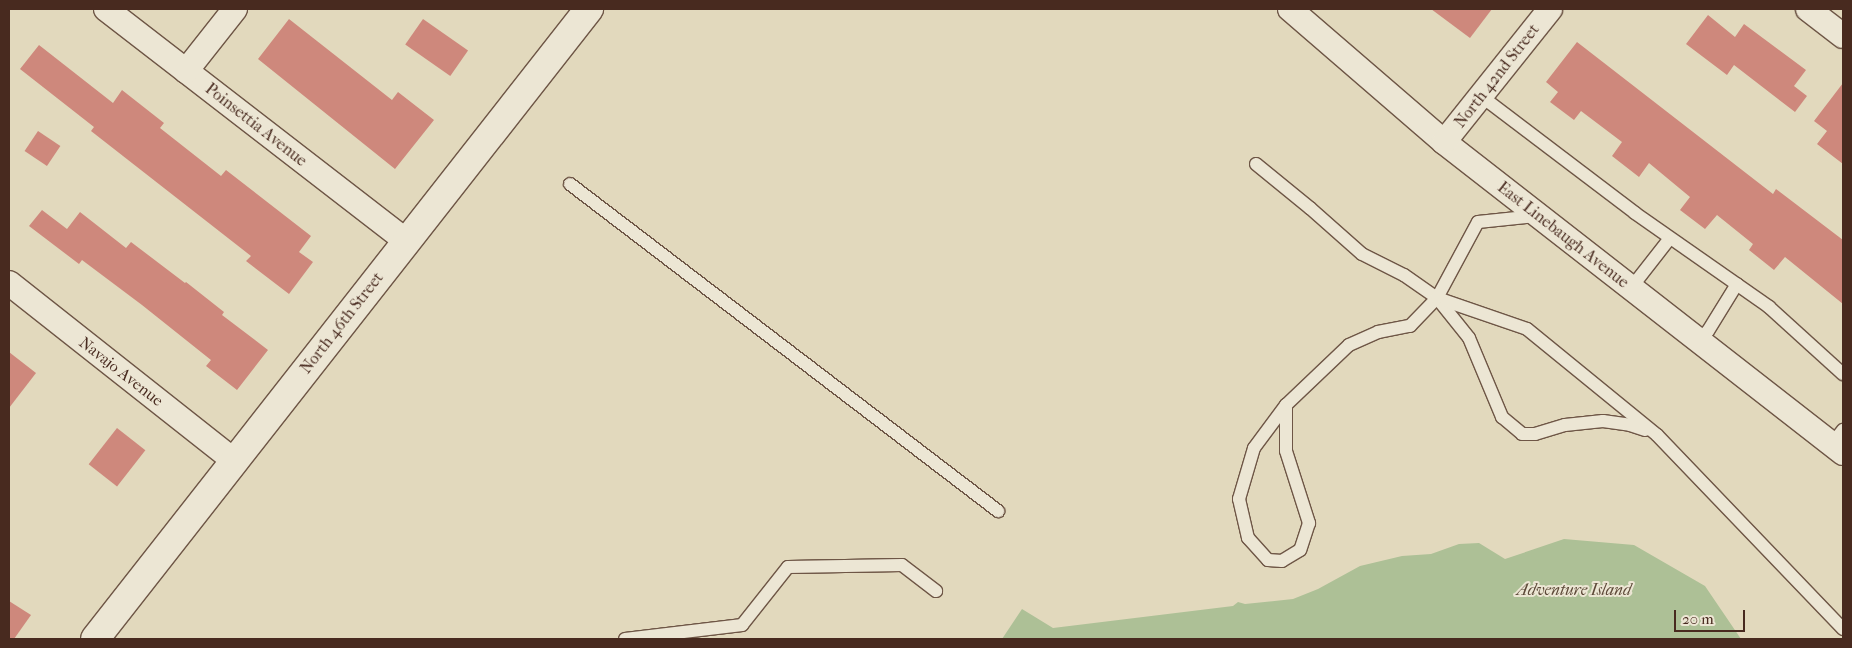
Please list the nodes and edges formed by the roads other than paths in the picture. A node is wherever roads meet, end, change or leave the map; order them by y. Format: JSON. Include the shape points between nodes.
{"nodes":[{"id":1,"x":106,"y":9,"type":"edge"},
{"id":2,"x":235,"y":9,"type":"edge"},
{"id":3,"x":589,"y":9,"type":"edge"},
{"id":4,"x":1290,"y":9,"type":"edge"},
{"id":5,"x":1550,"y":9,"type":"edge"},
{"id":6,"x":1808,"y":9,"type":"edge"},
{"id":7,"x":1843,"y":36,"type":"edge"},
{"id":8,"x":186,"y":71,"type":"junction"},
{"id":9,"x":1481,"y":96,"type":"junction"},
{"id":10,"x":1444,"y":142,"type":"junction"},
{"id":11,"x":1256,"y":164,"type":"dead end"},
{"id":12,"x":570,"y":184,"type":"dead end"},
{"id":13,"x":1537,"y":216,"type":"junction"},
{"id":14,"x":1670,"y":238,"type":"junction"},
{"id":15,"x":406,"y":241,"type":"junction"},
{"id":16,"x":9,"y":283,"type":"edge"},
{"id":17,"x":1737,"y":284,"type":"junction"},
{"id":18,"x":1631,"y":288,"type":"junction"},
{"id":19,"x":1437,"y":298,"type":"junction"},
{"id":20,"x":1698,"y":340,"type":"junction"},
{"id":21,"x":1843,"y":374,"type":"edge"},
{"id":22,"x":1286,"y":404,"type":"junction"},
{"id":23,"x":1657,"y":435,"type":"junction"},
{"id":24,"x":1840,"y":442,"type":"edge"},
{"id":25,"x":234,"y":461,"type":"junction"},
{"id":26,"x":998,"y":511,"type":"dead end"},
{"id":27,"x":936,"y":591,"type":"dead end"},
{"id":28,"x":1843,"y":629,"type":"edge"},
{"id":29,"x":95,"y":639,"type":"edge"},
{"id":30,"x":625,"y":639,"type":"edge"}],
"edges":[{"from":1,"to":8,"type":"street","name":"Poinsettia Avenue"},
{"from":2,"to":8,"type":"street"},
{"from":3,"to":15,"type":"street","name":"North 46th Street"},
{"from":4,"to":10,"type":"street","name":"East Linebaugh Avenue"},
{"from":5,"to":9,"type":"street","name":"North 42nd Street"},
{"from":6,"to":7,"type":"street"},
{"from":8,"to":15,"type":"street","name":"Poinsettia Avenue"},
{"from":9,"to":10,"type":"street","name":"North 42nd Street"},
{"from":9,"to":14,"type":"lane"},
{"from":10,"to":13,"type":"street","name":"East Linebaugh Avenue"},
{"from":11,"to":19,"type":"lane","via":[[1362,254],[1404,275]]},
{"from":12,"to":26,"type":"lane"},
{"from":13,"to":18,"type":"street","name":"East Linebaugh Avenue"},
{"from":13,"to":19,"type":"lane","via":[[1478,222]]},
{"from":14,"to":17,"type":"lane"},
{"from":14,"to":18,"type":"lane"},
{"from":15,"to":25,"type":"street","name":"North 46th Street"},
{"from":16,"to":25,"type":"street","name":"Navajo Avenue"},
{"from":17,"to":20,"type":"lane","via":[[1708,331]]},
{"from":17,"to":21,"type":"lane"},
{"from":18,"to":20,"type":"street","name":"East Linebaugh Avenue"},
{"from":19,"to":22,"type":"lane","via":[[1410,326],[1378,332],[1349,345]]},
{"from":19,"to":23,"type":"lane","via":[[1527,329]]},
{"from":19,"to":23,"type":"lane","via":[[1468,338],[1502,418],[1522,434],[1602,421],[1630,425]]},
{"from":20,"to":24,"type":"street","name":"East Linebaugh Avenue"},
{"from":22,"to":22,"type":"lane","via":[[1254,448],[1239,499],[1248,538],[1268,560],[1282,561],[1300,550],[1309,522],[1286,451]]},
{"from":23,"to":28,"type":"lane"},
{"from":25,"to":29,"type":"street","name":"North 46th Street"},
{"from":27,"to":30,"type":"lane","via":[[902,565],[788,567],[742,626]]}]}
